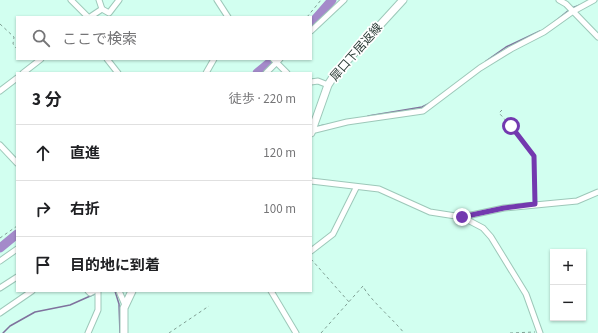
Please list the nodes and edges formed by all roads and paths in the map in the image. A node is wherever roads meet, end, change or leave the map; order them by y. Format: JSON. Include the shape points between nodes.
{"nodes":[{"id":1,"x":71,"y":0,"type":"edge"},
{"id":2,"x":99,"y":0,"type":"edge"},
{"id":3,"x":119,"y":0,"type":"edge"},
{"id":4,"x":217,"y":0,"type":"edge"},
{"id":5,"x":321,"y":0,"type":"edge"},
{"id":6,"x":344,"y":0,"type":"edge"},
{"id":7,"x":403,"y":0,"type":"edge"},
{"id":8,"x":560,"y":0,"type":"edge"},
{"id":9,"x":594,"y":0,"type":"edge"},
{"id":10,"x":102,"y":9,"type":"junction"},
{"id":11,"x":571,"y":10,"type":"junction"},
{"id":12,"x":88,"y":16,"type":"edge"},
{"id":13,"x":91,"y":16,"type":"edge"},
{"id":14,"x":227,"y":16,"type":"edge"},
{"id":15,"x":308,"y":16,"type":"edge"},
{"id":16,"x":0,"y":24,"type":"edge"},
{"id":17,"x":312,"y":30,"type":"edge"},
{"id":18,"x":598,"y":37,"type":"edge"},
{"id":19,"x":16,"y":48,"type":"edge"},
{"id":20,"x":40,"y":60,"type":"edge"},
{"id":21,"x":108,"y":60,"type":"edge"},
{"id":22,"x":213,"y":60,"type":"edge"},
{"id":23,"x":276,"y":60,"type":"edge"},
{"id":24,"x":24,"y":72,"type":"edge"},
{"id":25,"x":117,"y":72,"type":"edge"},
{"id":26,"x":207,"y":72,"type":"edge"},
{"id":27,"x":267,"y":72,"type":"edge"},
{"id":28,"x":286,"y":72,"type":"edge"},
{"id":29,"x":16,"y":79,"type":"edge"},
{"id":30,"x":312,"y":82,"type":"edge"},
{"id":31,"x":328,"y":85,"type":"junction"},
{"id":32,"x":0,"y":91,"type":"edge"},
{"id":33,"x":502,"y":110,"type":"dead end"},
{"id":34,"x":312,"y":131,"type":"edge"},
{"id":35,"x":0,"y":145,"type":"edge"},
{"id":36,"x":16,"y":162,"type":"edge"},
{"id":37,"x":312,"y":181,"type":"edge"},
{"id":38,"x":356,"y":188,"type":"junction"},
{"id":39,"x":598,"y":192,"type":"edge"},
{"id":40,"x":535,"y":204,"type":"junction"},
{"id":41,"x":462,"y":217,"type":"junction"},
{"id":42,"x":16,"y":227,"type":"edge"},
{"id":43,"x":0,"y":238,"type":"edge"},
{"id":44,"x":16,"y":250,"type":"edge"},
{"id":45,"x":312,"y":250,"type":"edge"},
{"id":46,"x":312,"y":260,"type":"edge"},
{"id":47,"x":0,"y":261,"type":"edge"},
{"id":48,"x":16,"y":278,"type":"edge"},
{"id":49,"x":0,"y":288,"type":"edge"},
{"id":50,"x":31,"y":292,"type":"edge"},
{"id":51,"x":97,"y":292,"type":"edge"},
{"id":52,"x":119,"y":292,"type":"edge"},
{"id":53,"x":132,"y":292,"type":"edge"},
{"id":54,"x":272,"y":292,"type":"edge"},
{"id":55,"x":349,"y":302,"type":"junction"},
{"id":56,"x":125,"y":305,"type":"junction"},
{"id":57,"x":209,"y":306,"type":"dead end"},
{"id":58,"x":0,"y":313,"type":"edge"},
{"id":59,"x":540,"y":332,"type":"edge"},
{"id":60,"x":88,"y":333,"type":"edge"},
{"id":61,"x":124,"y":333,"type":"edge"},
{"id":62,"x":169,"y":333,"type":"edge"},
{"id":63,"x":296,"y":333,"type":"edge"},
{"id":64,"x":321,"y":333,"type":"edge"},
{"id":65,"x":404,"y":333,"type":"edge"},
{"id":66,"x":510,"y":333,"type":"edge"}],
"edges":[{"from":1,"to":12,"type":"street"},
{"from":2,"to":10,"type":"street"},
{"from":3,"to":10,"type":"street","via":[[109,13]]},
{"from":4,"to":14,"type":"street"},
{"from":5,"to":15,"type":"path"},
{"from":6,"to":17,"type":"street"},
{"from":7,"to":31,"type":"main road","name":"犀口下居返線","via":[[335,74]]},
{"from":8,"to":11,"type":"street"},
{"from":9,"to":11,"type":"street"},
{"from":10,"to":13,"type":"street"},
{"from":11,"to":18,"type":"street"},
{"from":11,"to":34,"type":"street","via":[[544,32],[480,68],[423,111],[347,122]]},
{"from":16,"to":19,"type":"path","via":[[14,37],[12,44]]},
{"from":20,"to":24,"type":"street"},
{"from":21,"to":25,"type":"street"},
{"from":22,"to":26,"type":"street"},
{"from":23,"to":27,"type":"street"},
{"from":23,"to":28,"type":"street"},
{"from":29,"to":32,"type":"street"},
{"from":30,"to":31,"type":"street"},
{"from":31,"to":34,"type":"main road","name":"犀口下居返線"},
{"from":33,"to":40,"type":"path","via":[[500,113],[534,156]]},
{"from":35,"to":36,"type":"street"},
{"from":37,"to":38,"type":"street"},
{"from":38,"to":41,"type":"street","via":[[379,189],[430,212]]},
{"from":38,"to":45,"type":"street","via":[[333,234]]},
{"from":39,"to":40,"type":"street","via":[[577,201]]},
{"from":40,"to":41,"type":"street"},
{"from":41,"to":59,"type":"street","via":[[483,228],[491,237],[526,294]]},
{"from":42,"to":43,"type":"path"},
{"from":44,"to":47,"type":"street"},
{"from":46,"to":55,"type":"path"},
{"from":48,"to":49,"type":"street"},
{"from":50,"to":58,"type":"street"},
{"from":51,"to":60,"type":"street","via":[[98,310]]},
{"from":52,"to":56,"type":"street"},
{"from":53,"to":56,"type":"main road"},
{"from":54,"to":63,"type":"street"},
{"from":55,"to":64,"type":"path"},
{"from":55,"to":65,"type":"path","via":[[363,286],[365,292],[392,317]]},
{"from":56,"to":61,"type":"main road"},
{"from":57,"to":62,"type":"path"},
{"from":59,"to":66,"type":"path"}]}
